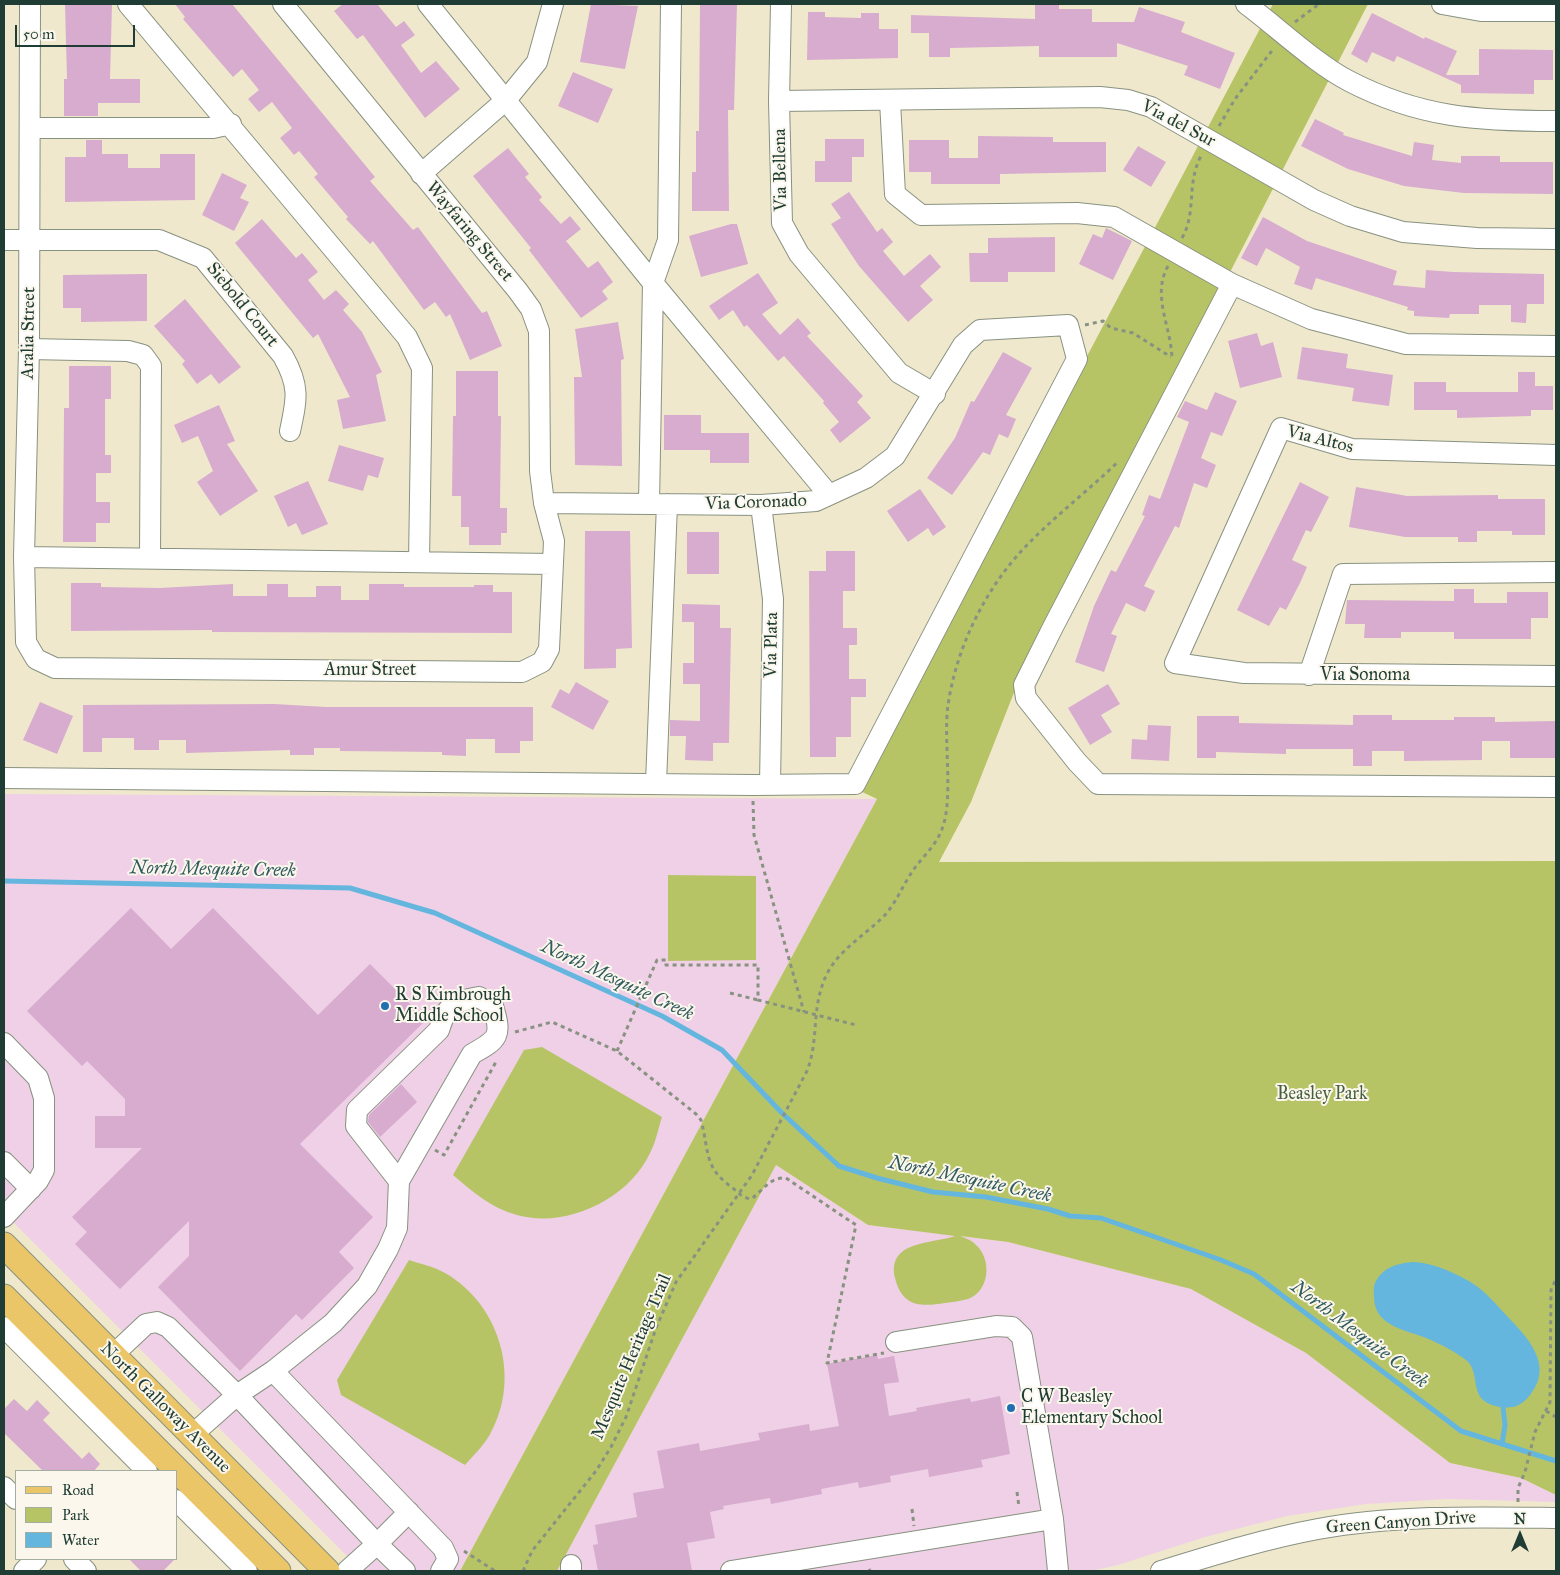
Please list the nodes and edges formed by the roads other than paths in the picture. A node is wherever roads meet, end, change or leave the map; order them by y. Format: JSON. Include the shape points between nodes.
{"nodes":[{"id":1,"x":30,"y":4,"type":"edge"},
{"id":2,"x":128,"y":4,"type":"edge"},
{"id":3,"x":283,"y":4,"type":"edge"},
{"id":4,"x":428,"y":4,"type":"edge"},
{"id":5,"x":552,"y":4,"type":"edge"},
{"id":6,"x":671,"y":4,"type":"edge"},
{"id":7,"x":781,"y":4,"type":"edge"},
{"id":8,"x":1246,"y":4,"type":"edge"},
{"id":9,"x":1442,"y":4,"type":"edge"},
{"id":10,"x":1556,"y":11,"type":"edge"},
{"id":11,"x":506,"y":100,"type":"junction"},
{"id":12,"x":779,"y":101,"type":"junction"},
{"id":13,"x":890,"y":101,"type":"junction"},
{"id":14,"x":1556,"y":121,"type":"edge"},
{"id":15,"x":231,"y":124,"type":"junction"},
{"id":16,"x":30,"y":128,"type":"junction"},
{"id":17,"x":421,"y":174,"type":"junction"},
{"id":18,"x":1556,"y":239,"type":"edge"},
{"id":19,"x":4,"y":240,"type":"edge"},
{"id":20,"x":29,"y":240,"type":"junction"},
{"id":21,"x":653,"y":283,"type":"junction"},
{"id":22,"x":1232,"y":284,"type":"junction"},
{"id":23,"x":1556,"y":346,"type":"edge"},
{"id":24,"x":29,"y":349,"type":"junction"},
{"id":25,"x":935,"y":394,"type":"junction"},
{"id":26,"x":290,"y":431,"type":"dead end"},
{"id":27,"x":1556,"y":455,"type":"edge"},
{"id":28,"x":829,"y":495,"type":"junction"},
{"id":29,"x":544,"y":503,"type":"junction"},
{"id":30,"x":658,"y":504,"type":"junction"},
{"id":31,"x":760,"y":505,"type":"junction"},
{"id":32,"x":24,"y":557,"type":"junction"},
{"id":33,"x":150,"y":558,"type":"junction"},
{"id":34,"x":419,"y":562,"type":"junction"},
{"id":35,"x":553,"y":564,"type":"junction"},
{"id":36,"x":1556,"y":572,"type":"edge"},
{"id":37,"x":36,"y":659,"type":"joint"},
{"id":38,"x":1175,"y":663,"type":"joint"},
{"id":39,"x":1309,"y":675,"type":"junction"},
{"id":40,"x":1556,"y":676,"type":"edge"},
{"id":41,"x":4,"y":778,"type":"edge"},
{"id":42,"x":656,"y":783,"type":"junction"},
{"id":43,"x":761,"y":785,"type":"junction"},
{"id":44,"x":1556,"y":787,"type":"edge"},
{"id":45,"x":4,"y":1043,"type":"edge"},
{"id":46,"x":4,"y":1162,"type":"edge"},
{"id":47,"x":399,"y":1181,"type":"junction"},
{"id":48,"x":31,"y":1189,"type":"junction"},
{"id":49,"x":4,"y":1217,"type":"edge"},
{"id":50,"x":4,"y":1245,"type":"edge"},
{"id":51,"x":4,"y":1297,"type":"edge"},
{"id":52,"x":4,"y":1327,"type":"edge"},
{"id":53,"x":891,"y":1347,"type":"road end"},
{"id":54,"x":113,"y":1355,"type":"junction"},
{"id":55,"x":273,"y":1371,"type":"junction"},
{"id":56,"x":237,"y":1395,"type":"junction"},
{"id":57,"x":192,"y":1435,"type":"junction"},
{"id":58,"x":156,"y":1465,"type":"edge"},
{"id":59,"x":178,"y":1484,"type":"edge"},
{"id":60,"x":4,"y":1487,"type":"edge"},
{"id":61,"x":15,"y":1498,"type":"edge"},
{"id":62,"x":178,"y":1502,"type":"edge"},
{"id":63,"x":409,"y":1512,"type":"junction"},
{"id":64,"x":1556,"y":1518,"type":"edge"},
{"id":65,"x":1053,"y":1519,"type":"junction"},
{"id":66,"x":377,"y":1544,"type":"junction"},
{"id":67,"x":35,"y":1560,"type":"edge"},
{"id":68,"x":75,"y":1560,"type":"edge"},
{"id":69,"x":24,"y":1571,"type":"edge"},
{"id":70,"x":86,"y":1571,"type":"edge"},
{"id":71,"x":247,"y":1571,"type":"edge"},
{"id":72,"x":278,"y":1571,"type":"edge"},
{"id":73,"x":327,"y":1571,"type":"edge"},
{"id":74,"x":347,"y":1571,"type":"edge"},
{"id":75,"x":405,"y":1571,"type":"edge"},
{"id":76,"x":441,"y":1571,"type":"edge"},
{"id":77,"x":731,"y":1571,"type":"edge"},
{"id":78,"x":1058,"y":1571,"type":"edge"},
{"id":79,"x":1161,"y":1571,"type":"edge"}],
"edges":[{"from":1,"to":16,"type":"street","name":"Aralia Street"},
{"from":2,"to":15,"type":"street"},
{"from":3,"to":17,"type":"street","name":"Wayfaring Street"},
{"from":4,"to":11,"type":"street"},
{"from":5,"to":11,"type":"street","via":[[537,62]]},
{"from":6,"to":21,"type":"street","via":[[668,240]]},
{"from":7,"to":12,"type":"street","name":"Via Bellena"},
{"from":8,"to":14,"type":"street","via":[[1348,81],[1410,108],[1486,120]]},
{"from":9,"to":10,"type":"street","via":[[1481,11]]},
{"from":11,"to":17,"type":"street"},
{"from":11,"to":21,"type":"street"},
{"from":12,"to":13,"type":"street","name":"Via del Sur"},
{"from":12,"to":25,"type":"street","name":"Via Bellena","via":[[782,223],[799,254],[899,373]]},
{"from":13,"to":18,"type":"street","name":"Via del Sur","via":[[1100,97],[1128,100],[1151,107],[1314,200],[1350,216],[1403,232],[1477,238]]},
{"from":13,"to":22,"type":"street","via":[[895,194],[921,216],[1077,213],[1114,217]]},
{"from":15,"to":16,"type":"street","via":[[213,128]]},
{"from":15,"to":34,"type":"street","via":[[407,337],[422,368]]},
{"from":16,"to":20,"type":"street","name":"Aralia Street"},
{"from":17,"to":29,"type":"street","name":"Wayfaring Street","via":[[531,309],[539,331],[540,471]]},
{"from":19,"to":20,"type":"street","name":"Siebold Court"},
{"from":20,"to":24,"type":"street","name":"Aralia Street"},
{"from":20,"to":26,"type":"street","name":"Siebold Court","via":[[160,240],[203,258],[294,374],[297,398]]},
{"from":21,"to":28,"type":"street"},
{"from":21,"to":30,"type":"street"},
{"from":22,"to":23,"type":"street","via":[[1311,319],[1406,344]]},
{"from":22,"to":44,"type":"street","via":[[1044,644],[1024,685],[1026,698],[1098,784]]},
{"from":24,"to":32,"type":"street","name":"Aralia Street"},
{"from":24,"to":33,"type":"street","via":[[128,351],[143,355],[151,366]]},
{"from":25,"to":28,"type":"street","name":"Via Coronado","via":[[895,456],[866,478]]},
{"from":25,"to":43,"type":"street","name":"Via Coronado","via":[[963,345],[980,330],[1068,325],[1077,359],[855,784]]},
{"from":27,"to":38,"type":"street","name":"Via Altos","via":[[1352,449],[1281,428]]},
{"from":28,"to":31,"type":"street","name":"Via Coronado","via":[[816,501]]},
{"from":29,"to":30,"type":"street","name":"Via Coronado"},
{"from":29,"to":35,"type":"street","name":"Amur Street","via":[[554,541]]},
{"from":30,"to":31,"type":"street","name":"Via Coronado"},
{"from":30,"to":42,"type":"street"},
{"from":31,"to":43,"type":"street","name":"Via Plata","via":[[773,599]]},
{"from":32,"to":33,"type":"street"},
{"from":32,"to":37,"type":"street","name":"Aralia Street","via":[[26,642]]},
{"from":33,"to":34,"type":"street"},
{"from":34,"to":35,"type":"street"},
{"from":35,"to":37,"type":"street","name":"Amur Street","via":[[549,649],[542,662],[522,672],[55,668]]},
{"from":36,"to":39,"type":"street","via":[[1343,574]]},
{"from":38,"to":39,"type":"street","name":"Via Sonoma","via":[[1244,673]]},
{"from":39,"to":40,"type":"street","name":"Via Sonoma"},
{"from":41,"to":42,"type":"street"},
{"from":42,"to":43,"type":"street"},
{"from":45,"to":48,"type":"street","via":[[38,1078],[44,1098],[44,1170]]},
{"from":46,"to":48,"type":"street"},
{"from":47,"to":47,"type":"street","via":[[472,1054],[493,1042],[499,1026],[493,1006],[479,997],[457,1001],[445,1012],[439,1030],[357,1110],[356,1126]]},
{"from":47,"to":55,"type":"street","via":[[396,1228],[367,1286],[333,1324]]},
{"from":48,"to":49,"type":"street"},
{"from":50,"to":54,"type":"main road","name":"North Galloway Avenue"},
{"from":51,"to":58,"type":"main road","name":"North Galloway Avenue"},
{"from":52,"to":58,"type":"street"},
{"from":53,"to":65,"type":"street","via":[[996,1326],[1012,1328],[1022,1337]]},
{"from":54,"to":56,"type":"street","via":[[146,1324],[157,1322],[168,1328]]},
{"from":54,"to":57,"type":"main road","name":"North Galloway Avenue"},
{"from":55,"to":56,"type":"street"},
{"from":55,"to":63,"type":"street"},
{"from":56,"to":57,"type":"street"},
{"from":56,"to":66,"type":"street"},
{"from":57,"to":58,"type":"main road"},
{"from":57,"to":73,"type":"main road","name":"North Galloway Avenue"},
{"from":59,"to":72,"type":"main road","name":"North Galloway Avenue"},
{"from":60,"to":61,"type":"street"},
{"from":62,"to":71,"type":"street"},
{"from":63,"to":66,"type":"street"},
{"from":63,"to":76,"type":"street","via":[[443,1548],[448,1559]]},
{"from":64,"to":79,"type":"street","name":"Green Canyon Drive","via":[[1406,1520],[1318,1529],[1240,1546]]},
{"from":65,"to":77,"type":"street"},
{"from":65,"to":78,"type":"street"},
{"from":66,"to":74,"type":"street"},
{"from":66,"to":75,"type":"street"},
{"from":67,"to":69,"type":"street"},
{"from":68,"to":70,"type":"street"}]}
